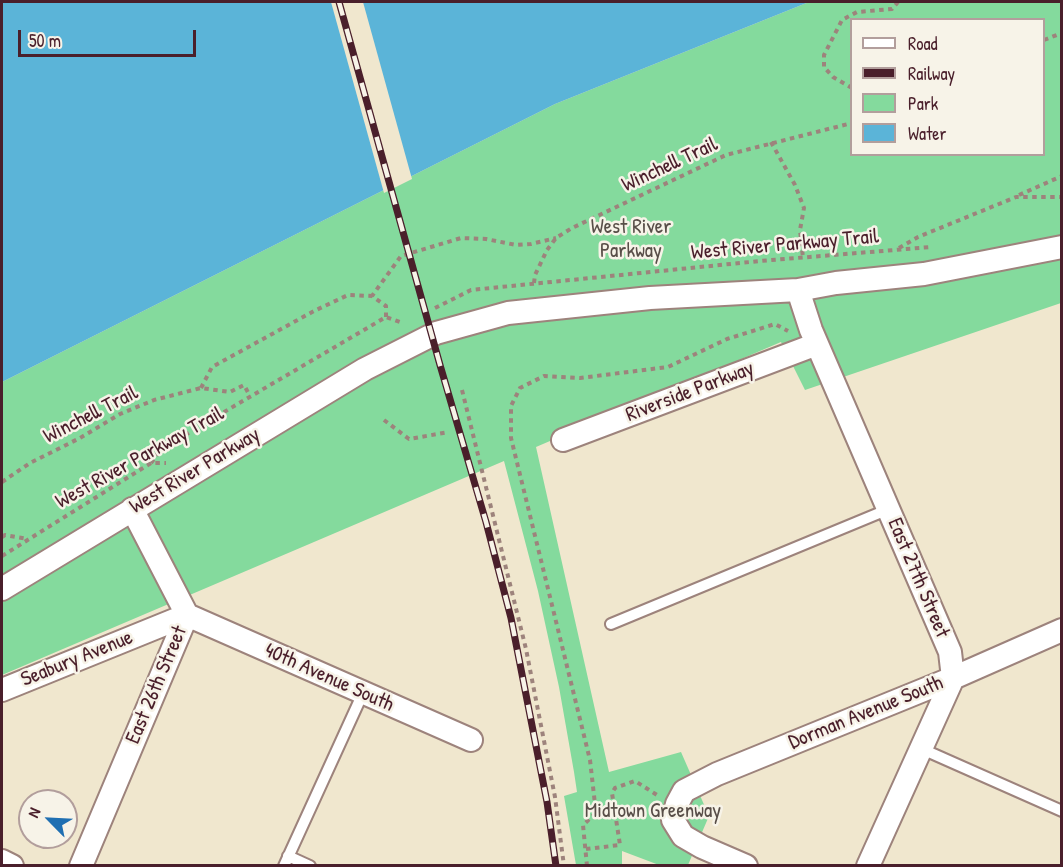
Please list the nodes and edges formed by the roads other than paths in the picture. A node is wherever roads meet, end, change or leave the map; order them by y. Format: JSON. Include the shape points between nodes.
{"nodes":[{"id":1,"x":1062,"y":247,"type":"edge"},
{"id":2,"x":798,"y":290,"type":"junction"},
{"id":3,"x":817,"y":344,"type":"junction"},
{"id":4,"x":563,"y":440,"type":"dead end"},
{"id":5,"x":132,"y":509,"type":"junction"},
{"id":6,"x":889,"y":509,"type":"junction"},
{"id":7,"x":2,"y":589,"type":"edge"},
{"id":8,"x":187,"y":615,"type":"junction"},
{"id":9,"x":611,"y":624,"type":"dead end"},
{"id":10,"x":1062,"y":630,"type":"edge"},
{"id":11,"x":953,"y":678,"type":"junction"},
{"id":12,"x":2,"y":690,"type":"edge"},
{"id":13,"x":363,"y":693,"type":"junction"},
{"id":14,"x":471,"y":740,"type":"dead end"},
{"id":15,"x":922,"y":748,"type":"junction"},
{"id":16,"x":1062,"y":811,"type":"edge"},
{"id":17,"x":2,"y":861,"type":"edge"},
{"id":18,"x":286,"y":861,"type":"edge"},
{"id":19,"x":12,"y":866,"type":"edge"},
{"id":20,"x":81,"y":866,"type":"edge"},
{"id":21,"x":310,"y":866,"type":"edge"},
{"id":22,"x":746,"y":866,"type":"edge"},
{"id":23,"x":868,"y":866,"type":"edge"}],
"edges":[{"from":1,"to":2,"type":"street","name":"West River Parkway","via":[[924,274]]},
{"from":2,"to":3,"type":"street","name":"East 27th Street"},
{"from":2,"to":5,"type":"street","name":"West River Parkway","via":[[650,298],[508,313],[436,333],[365,369]]},
{"from":3,"to":4,"type":"street","name":"Riverside Parkway"},
{"from":3,"to":6,"type":"street","name":"East 27th Street"},
{"from":5,"to":7,"type":"street","name":"West River Parkway"},
{"from":5,"to":8,"type":"street","name":"East 26th Street"},
{"from":6,"to":9,"type":"lane"},
{"from":6,"to":11,"type":"street","name":"East 27th Street","via":[[950,652]]},
{"from":8,"to":12,"type":"street","name":"Seabury Avenue"},
{"from":8,"to":13,"type":"street","name":"40th Avenue South"},
{"from":8,"to":20,"type":"street","name":"East 26th Street"},
{"from":10,"to":11,"type":"street","name":"Dorman Avenue South"},
{"from":11,"to":15,"type":"street"},
{"from":11,"to":22,"type":"street","name":"Dorman Avenue South","via":[[717,774],[667,799],[683,836]]},
{"from":13,"to":14,"type":"street","name":"40th Avenue South"},
{"from":13,"to":18,"type":"lane"},
{"from":15,"to":16,"type":"lane"},
{"from":15,"to":23,"type":"street"},
{"from":17,"to":19,"type":"street"},
{"from":18,"to":21,"type":"lane"}]}
